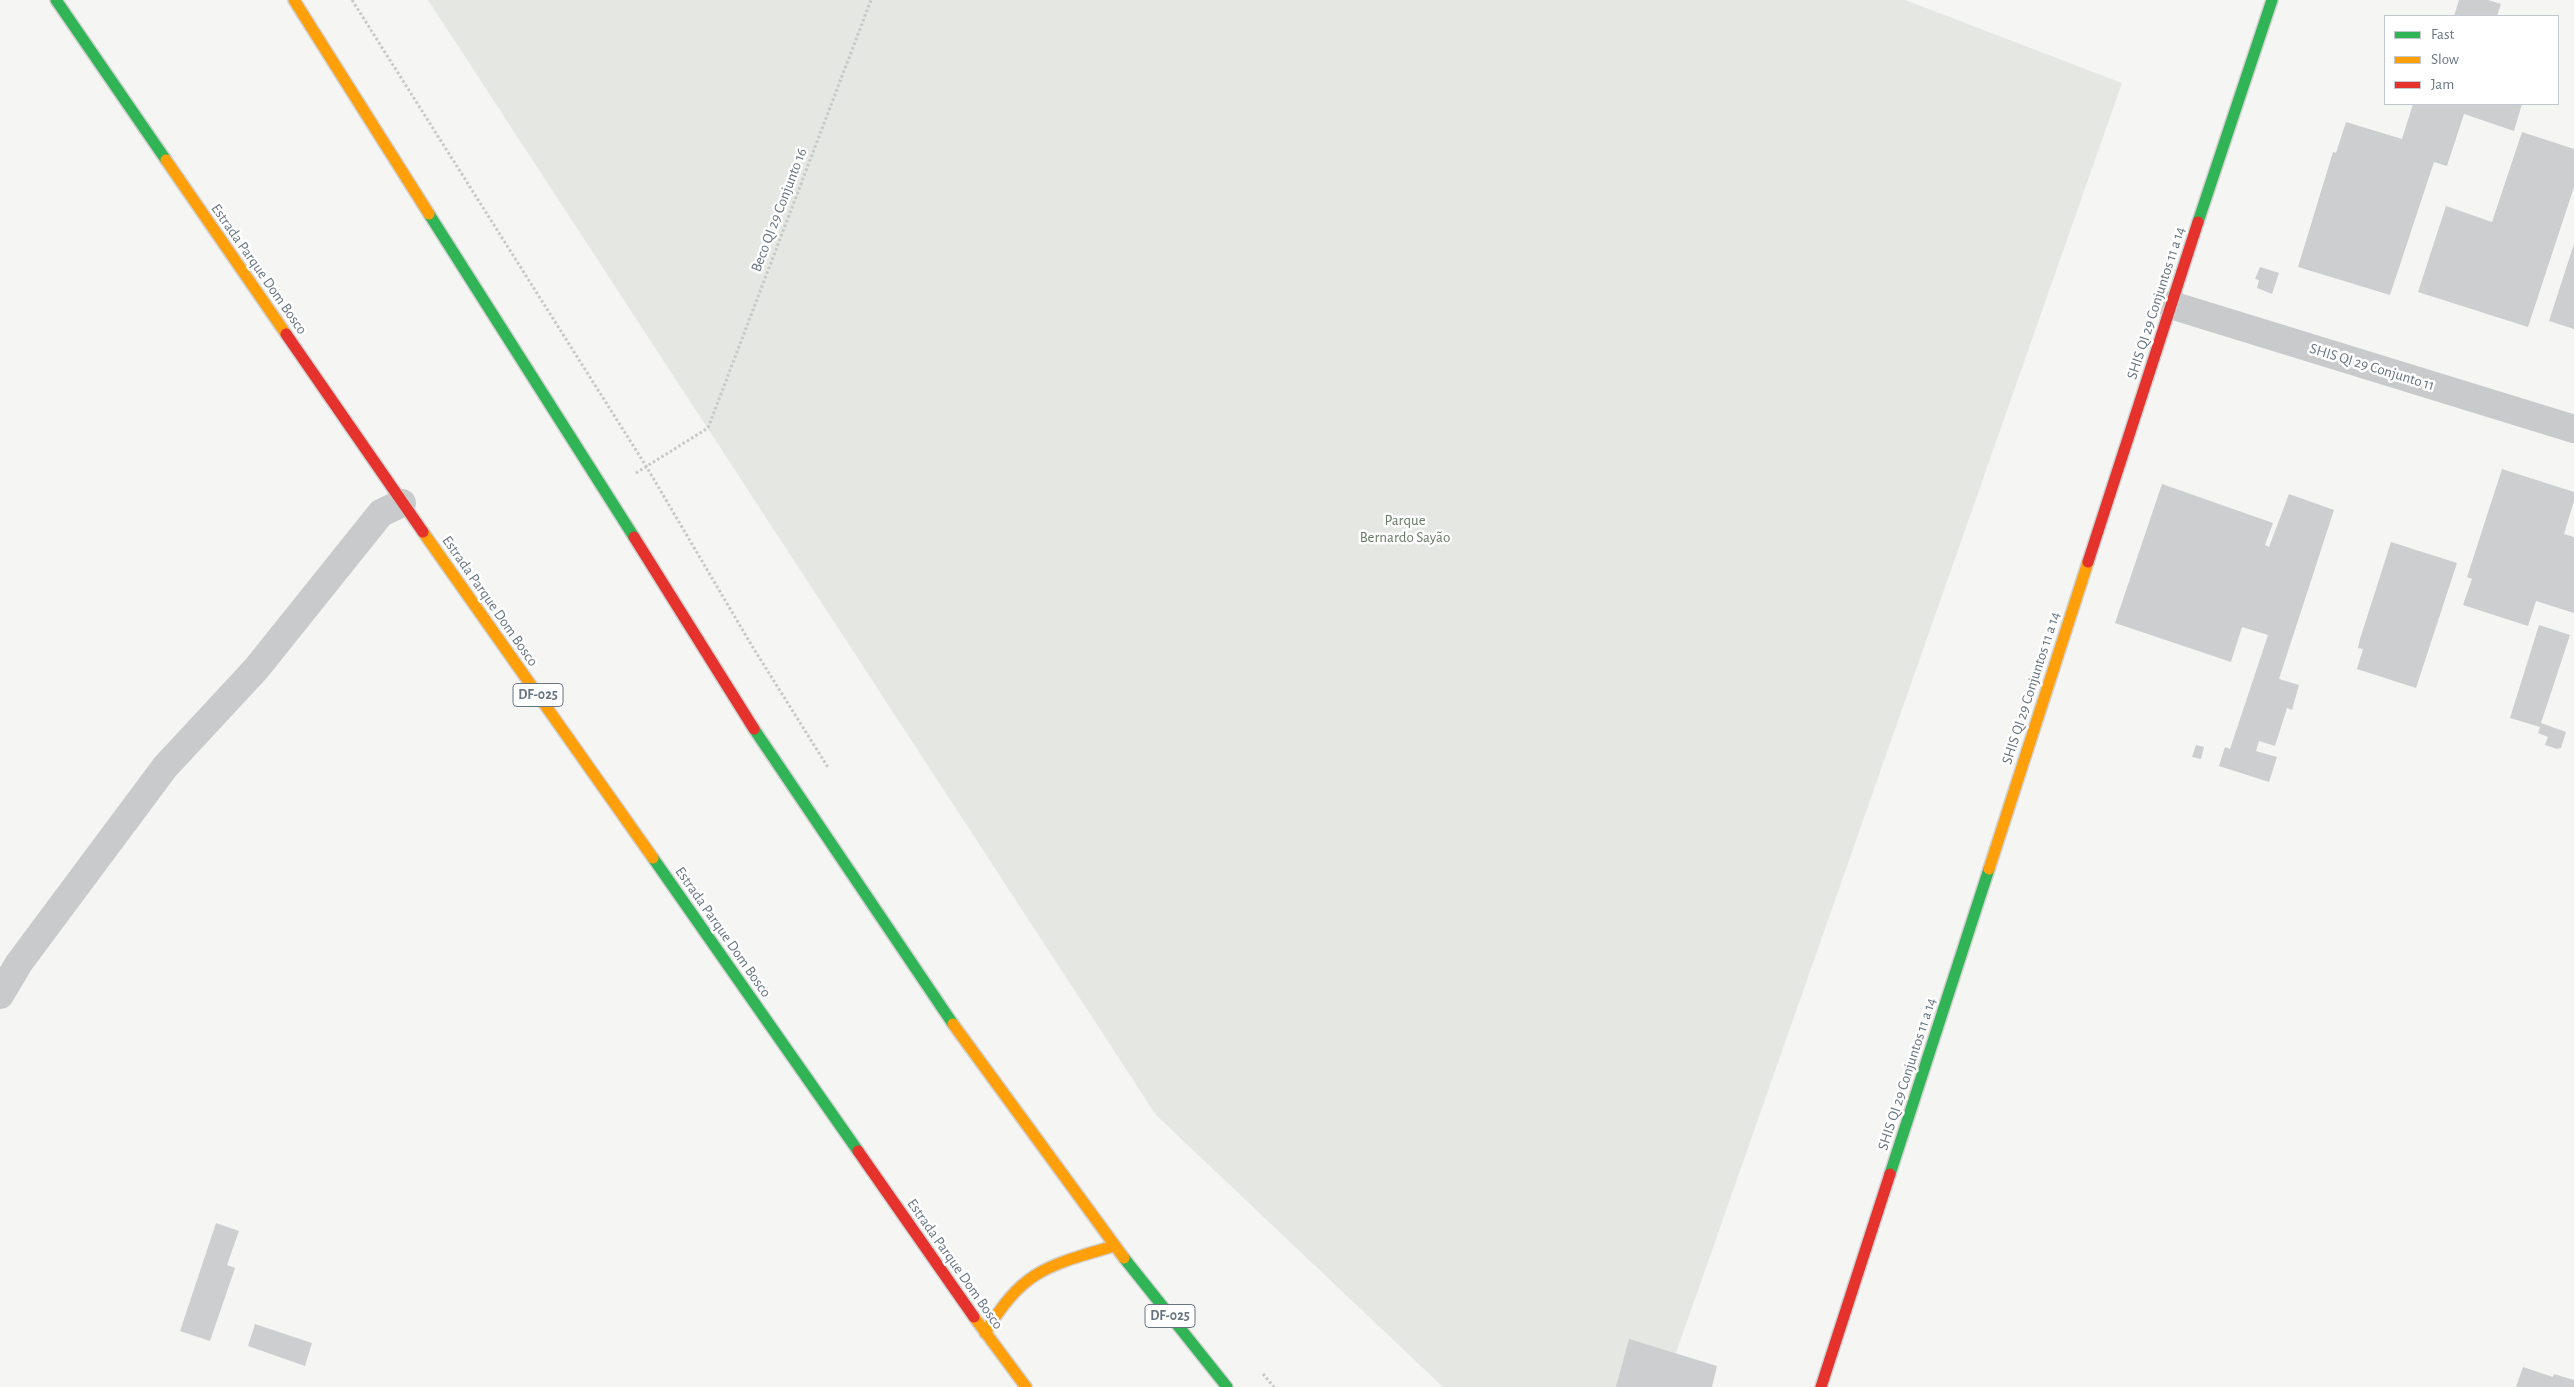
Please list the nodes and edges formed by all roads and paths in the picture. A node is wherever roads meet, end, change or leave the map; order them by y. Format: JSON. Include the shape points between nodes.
{"nodes":[{"id":1,"x":56,"y":0,"type":"edge"},
{"id":2,"x":294,"y":0,"type":"edge"},
{"id":3,"x":352,"y":0,"type":"edge"},
{"id":4,"x":871,"y":0,"type":"edge"},
{"id":5,"x":2272,"y":0,"type":"edge"},
{"id":6,"x":2171,"y":305,"type":"junction"},
{"id":7,"x":2574,"y":429,"type":"edge"},
{"id":8,"x":646,"y":466,"type":"junction"},
{"id":9,"x":606,"y":496,"type":"junction"},
{"id":10,"x":402,"y":503,"type":"junction"},
{"id":11,"x":830,"y":771,"type":"dead end"},
{"id":12,"x":0,"y":995,"type":"edge"},
{"id":13,"x":1114,"y":1246,"type":"junction"},
{"id":14,"x":985,"y":1333,"type":"junction"},
{"id":15,"x":1258,"y":1368,"type":"dead end"},
{"id":16,"x":1026,"y":1387,"type":"edge"},
{"id":17,"x":1227,"y":1387,"type":"edge"},
{"id":18,"x":1274,"y":1387,"type":"edge"},
{"id":19,"x":1822,"y":1387,"type":"edge"}],
"edges":[{"from":1,"to":10,"type":"main road","name":"Estrada Parque Dom Bosco","number":"DF-025"},
{"from":2,"to":9,"type":"main road","number":"DF-025"},
{"from":3,"to":8,"type":"path"},
{"from":4,"to":8,"type":"path","name":"Beco QI 29 Conjunto 16","via":[[708,428]]},
{"from":5,"to":6,"type":"main road","name":"SHIS QI 29 Conjuntos 11 a 14"},
{"from":6,"to":7,"type":"street","name":"SHIS QI 29 Conjunto 11"},
{"from":6,"to":19,"type":"main road","name":"SHIS QI 29 Conjuntos 11 a 14"},
{"from":8,"to":9,"type":"path"},
{"from":8,"to":11,"type":"path"},
{"from":9,"to":13,"type":"main road","number":"DF-025","via":[[761,739],[943,1011]]},
{"from":10,"to":12,"type":"street","via":[[381,513],[256,669],[165,767],[19,963]]},
{"from":10,"to":14,"type":"main road","name":"Estrada Parque Dom Bosco","number":"DF-025"},
{"from":13,"to":14,"type":"main road","via":[[1058,1264],[1025,1282],[1002,1306]]},
{"from":13,"to":17,"type":"main road","number":"DF-025"},
{"from":14,"to":16,"type":"main road","name":"Estrada Parque Dom Bosco","number":"DF-025"},
{"from":15,"to":18,"type":"path"}]}
